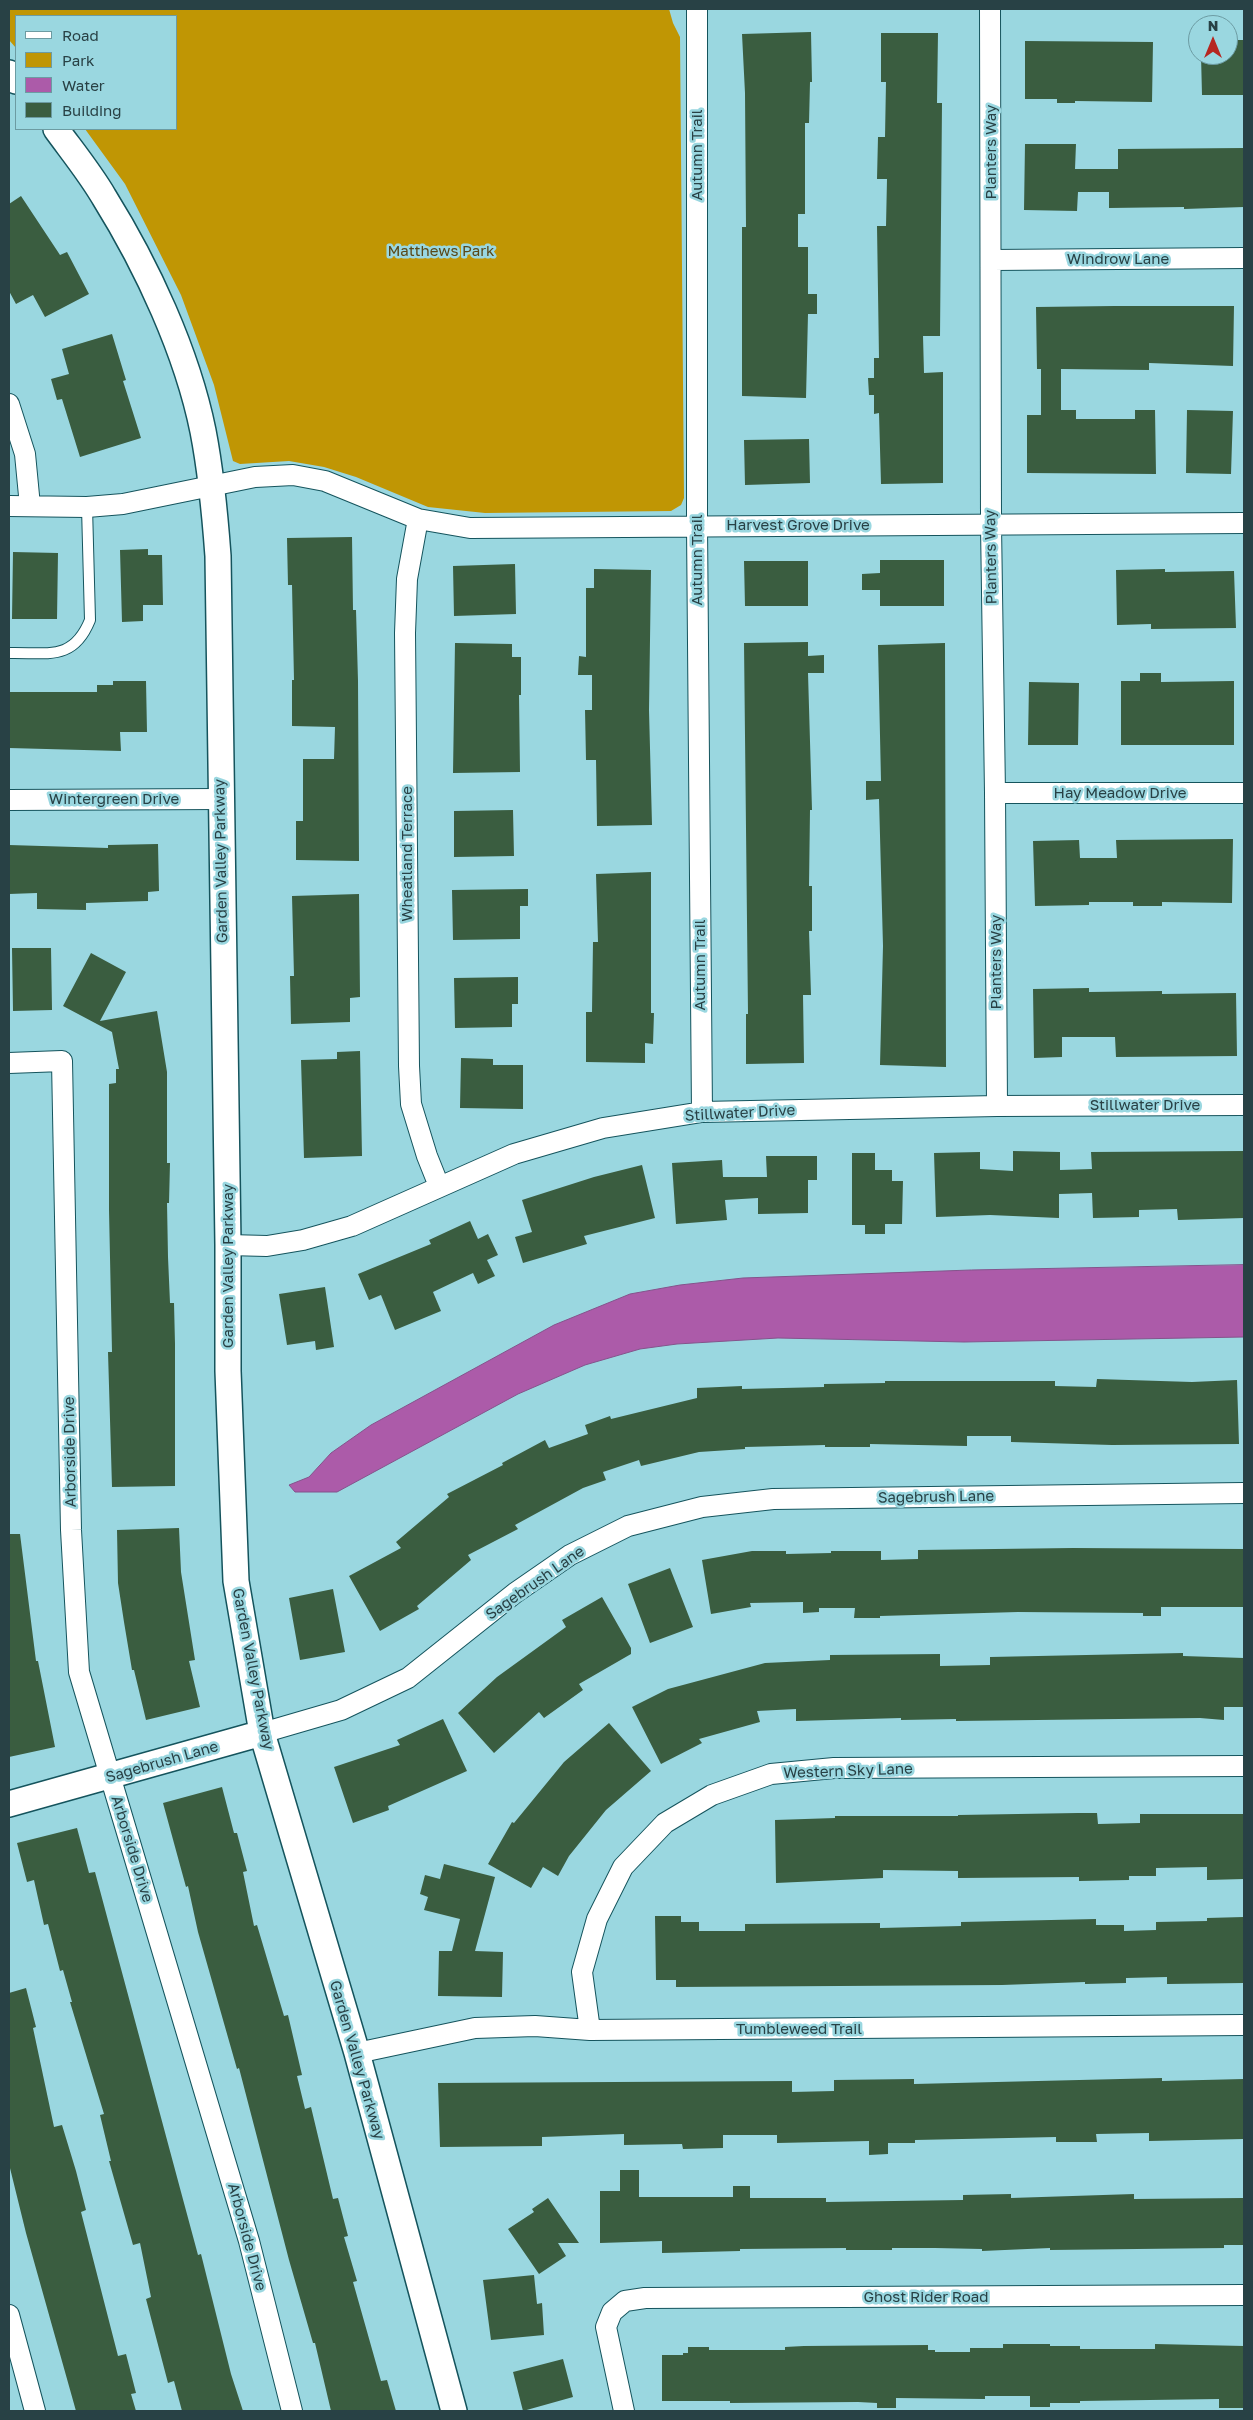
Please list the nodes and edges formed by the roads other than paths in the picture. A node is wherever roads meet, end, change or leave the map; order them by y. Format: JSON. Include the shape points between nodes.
{"nodes":[{"id":1,"x":697,"y":9,"type":"edge"},
{"id":2,"x":990,"y":9,"type":"edge"},
{"id":3,"x":57,"y":130,"type":"edge"},
{"id":4,"x":1244,"y":258,"type":"edge"},
{"id":5,"x":992,"y":260,"type":"junction"},
{"id":6,"x":9,"y":404,"type":"edge"},
{"id":7,"x":211,"y":485,"type":"junction"},
{"id":8,"x":9,"y":506,"type":"edge"},
{"id":9,"x":30,"y":506,"type":"junction"},
{"id":10,"x":87,"y":507,"type":"junction"},
{"id":11,"x":418,"y":519,"type":"junction"},
{"id":12,"x":1244,"y":523,"type":"edge"},
{"id":13,"x":991,"y":525,"type":"junction"},
{"id":14,"x":696,"y":526,"type":"junction"},
{"id":15,"x":9,"y":653,"type":"edge"},
{"id":16,"x":995,"y":793,"type":"junction"},
{"id":17,"x":1244,"y":794,"type":"edge"},
{"id":18,"x":220,"y":799,"type":"junction"},
{"id":19,"x":9,"y":800,"type":"edge"},
{"id":20,"x":9,"y":1063,"type":"edge"},
{"id":21,"x":1244,"y":1105,"type":"edge"},
{"id":22,"x":997,"y":1106,"type":"junction"},
{"id":23,"x":702,"y":1112,"type":"junction"},
{"id":24,"x":439,"y":1186,"type":"junction"},
{"id":25,"x":228,"y":1245,"type":"junction"},
{"id":26,"x":1244,"y":1493,"type":"edge"},
{"id":27,"x":262,"y":1733,"type":"junction"},
{"id":28,"x":1244,"y":1766,"type":"edge"},
{"id":29,"x":110,"y":1776,"type":"junction"},
{"id":30,"x":9,"y":1804,"type":"edge"},
{"id":31,"x":1244,"y":2025,"type":"edge"},
{"id":32,"x":590,"y":2030,"type":"junction"},
{"id":33,"x":357,"y":2053,"type":"junction"},
{"id":34,"x":1244,"y":2295,"type":"edge"},
{"id":35,"x":9,"y":2315,"type":"edge"},
{"id":36,"x":35,"y":2411,"type":"edge"},
{"id":37,"x":292,"y":2411,"type":"edge"},
{"id":38,"x":454,"y":2411,"type":"edge"},
{"id":39,"x":624,"y":2411,"type":"edge"}],
"edges":[{"from":1,"to":14,"type":"street","name":"Autumn Trail"},
{"from":2,"to":5,"type":"street","name":"Planters Way"},
{"from":3,"to":7,"type":"street","name":"Garden Valley Parkway","via":[[104,196],[165,317],[203,431]]},
{"from":4,"to":5,"type":"street","name":"Windrow Lane"},
{"from":5,"to":13,"type":"street","name":"Planters Way"},
{"from":6,"to":9,"type":"street","via":[[25,454]]},
{"from":7,"to":10,"type":"street","name":"Harvest Grove Drive","via":[[123,504]]},
{"from":7,"to":11,"type":"street","name":"Harvest Grove Drive","via":[[255,476],[293,475],[325,481]]},
{"from":7,"to":18,"type":"street","name":"Garden Valley Parkway","via":[[218,556]]},
{"from":8,"to":9,"type":"street","name":"Harvest Grove Drive"},
{"from":9,"to":10,"type":"street","name":"Harvest Grove Drive"},
{"from":10,"to":15,"type":"lane","via":[[90,620],[84,636],[74,646],[57,652]]},
{"from":11,"to":14,"type":"street","name":"Harvest Grove Drive","via":[[470,528]]},
{"from":11,"to":24,"type":"street","name":"Wheatland Terrace","via":[[407,579],[405,634],[409,1066],[411,1104]]},
{"from":12,"to":13,"type":"street","name":"Harvest Grove Drive"},
{"from":13,"to":14,"type":"street","name":"Harvest Grove Drive"},
{"from":13,"to":16,"type":"street","name":"Planters Way"},
{"from":14,"to":23,"type":"street","name":"Autumn Trail"},
{"from":16,"to":17,"type":"street","name":"Hay Meadow Drive"},
{"from":16,"to":22,"type":"street","name":"Planters Way"},
{"from":18,"to":19,"type":"street","name":"Wintergreen Drive"},
{"from":18,"to":25,"type":"street","name":"Garden Valley Parkway"},
{"from":20,"to":29,"type":"street","name":"Arborside Drive","via":[[62,1061],[71,1530],[79,1672]]},
{"from":21,"to":22,"type":"street","name":"Stillwater Drive"},
{"from":22,"to":23,"type":"street","name":"Stillwater Drive"},
{"from":23,"to":24,"type":"street","name":"Stillwater Drive","via":[[594,1130],[514,1154]]},
{"from":24,"to":25,"type":"street","name":"Stillwater Drive","via":[[352,1226],[303,1240],[267,1246]]},
{"from":25,"to":27,"type":"street","name":"Garden Valley Parkway","via":[[228,1371],[236,1581]]},
{"from":26,"to":27,"type":"street","name":"Sagebrush Lane","via":[[773,1499],[702,1506],[628,1526],[570,1555],[515,1593],[408,1678],[341,1710]]},
{"from":27,"to":29,"type":"street","name":"Sagebrush Lane"},
{"from":27,"to":33,"type":"street","name":"Garden Valley Parkway"},
{"from":28,"to":32,"type":"street","name":"Western Sky Lane","via":[[834,1768],[771,1774],[712,1795],[665,1823],[623,1867],[597,1919],[582,1972]]},
{"from":29,"to":30,"type":"street","name":"Sagebrush Lane"},
{"from":29,"to":37,"type":"street","name":"Arborside Drive","via":[[250,2241]]},
{"from":31,"to":32,"type":"street","name":"Tumbleweed Trail"},
{"from":32,"to":33,"type":"street","name":"Tumbleweed Trail","via":[[535,2026],[475,2028]]},
{"from":33,"to":38,"type":"street","name":"Garden Valley Parkway"},
{"from":34,"to":39,"type":"street","name":"Ghost Rider Road","via":[[645,2298],[625,2301],[612,2312],[606,2327]]},
{"from":35,"to":36,"type":"street"}]}
